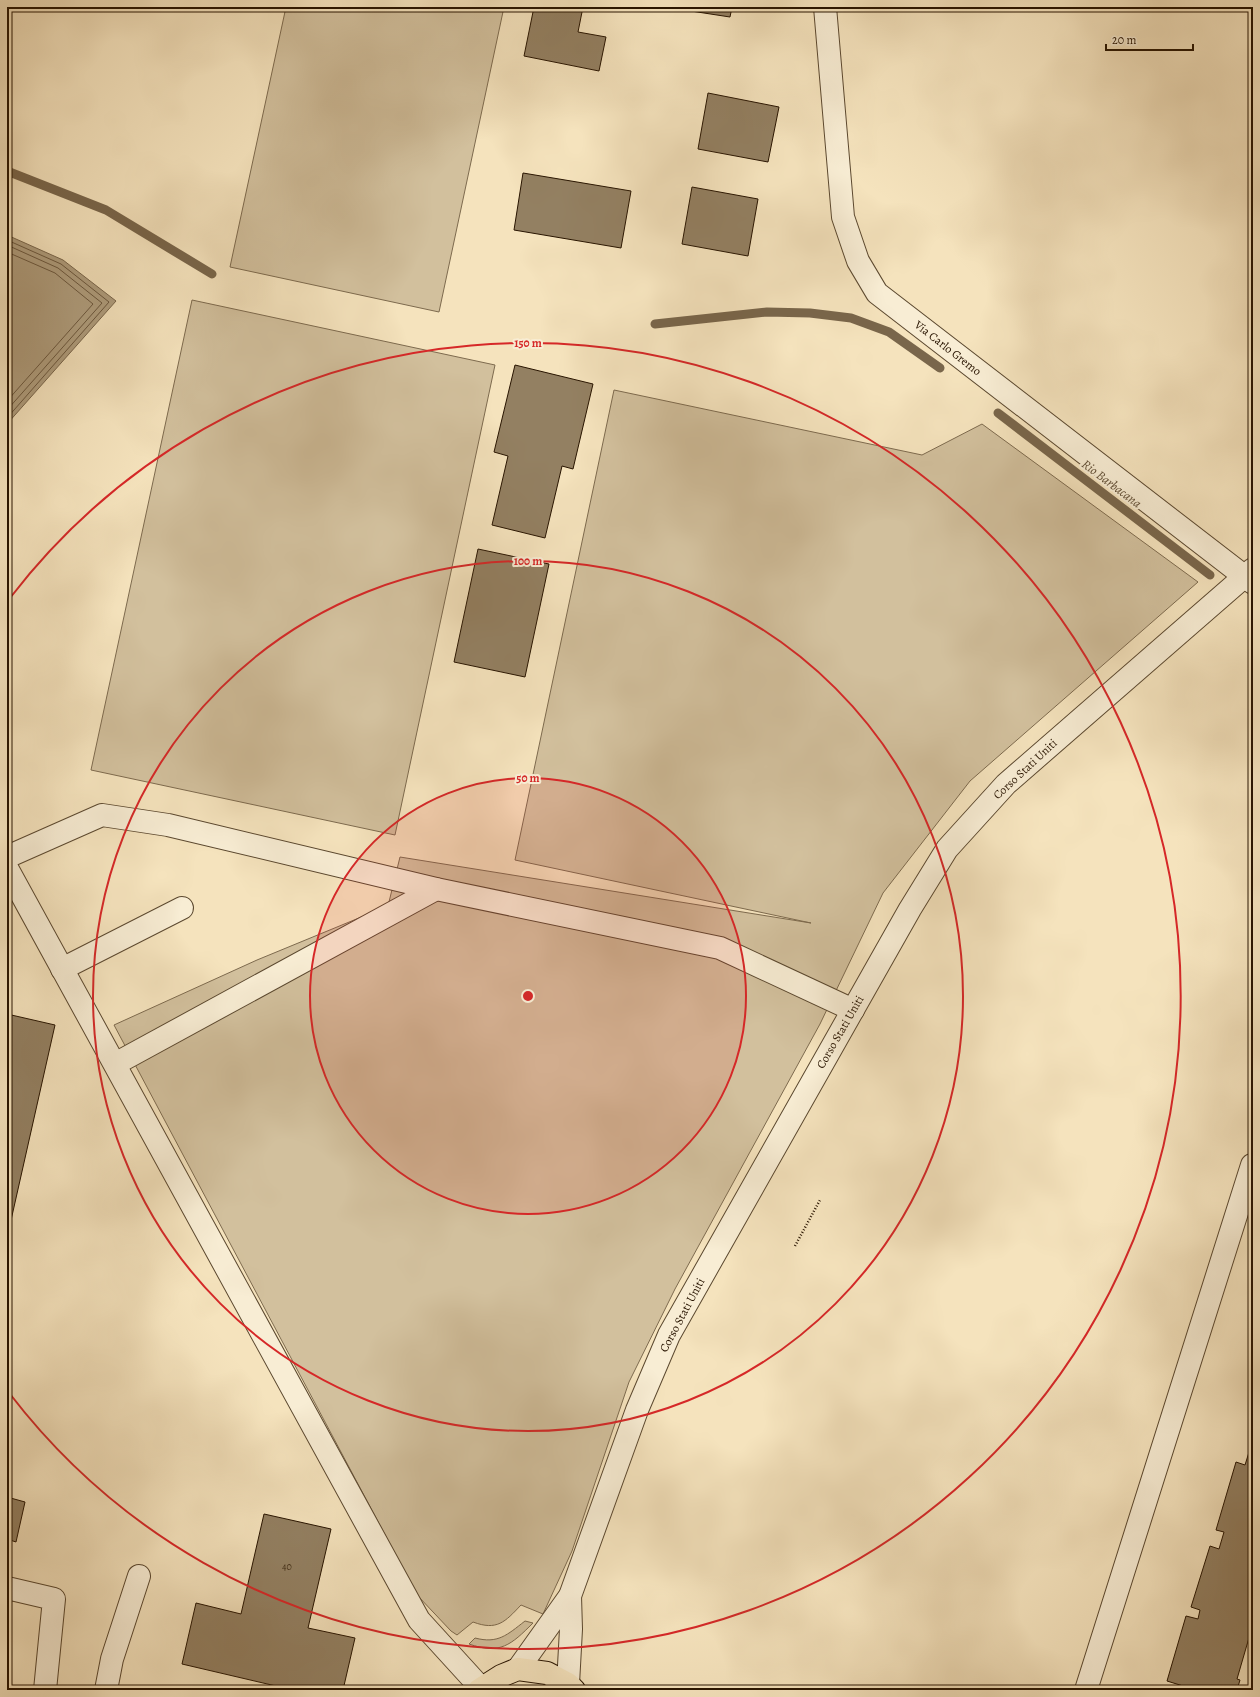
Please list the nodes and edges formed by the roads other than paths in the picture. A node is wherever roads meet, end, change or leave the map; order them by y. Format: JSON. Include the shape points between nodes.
{"nodes":[{"id":1,"x":825,"y":7,"type":"edge"},
{"id":2,"x":1250,"y":576,"type":"edge"},
{"id":3,"x":7,"y":857,"type":"edge"},
{"id":4,"x":7,"y":868,"type":"edge"},
{"id":5,"x":436,"y":889,"type":"junction"},
{"id":6,"x":182,"y":908,"type":"dead end"},
{"id":7,"x":62,"y":969,"type":"junction"},
{"id":8,"x":853,"y":1010,"type":"junction"},
{"id":9,"x":115,"y":1064,"type":"junction"},
{"id":10,"x":1252,"y":1165,"type":"edge"},
{"id":11,"x":139,"y":1576,"type":"dead end"},
{"id":12,"x":7,"y":1588,"type":"edge"},
{"id":13,"x":570,"y":1596,"type":"junction"},
{"id":14,"x":518,"y":1669,"type":"junction"},
{"id":15,"x":571,"y":1687,"type":"edge"},
{"id":16,"x":480,"y":1689,"type":"edge"},
{"id":17,"x":45,"y":1690,"type":"edge"},
{"id":18,"x":106,"y":1690,"type":"edge"},
{"id":19,"x":1086,"y":1690,"type":"edge"}],
"edges":[{"from":1,"to":2,"type":"street","name":"Via Carlo Gremo","via":[[843,217],[858,261],[877,293]]},
{"from":2,"to":8,"type":"street","name":"Corso Stati Uniti","via":[[995,796],[947,849]]},
{"from":3,"to":5,"type":"street","via":[[102,814],[168,825]]},
{"from":4,"to":7,"type":"street"},
{"from":5,"to":8,"type":"street","via":[[720,948]]},
{"from":5,"to":9,"type":"street"},
{"from":6,"to":7,"type":"street"},
{"from":7,"to":9,"type":"street"},
{"from":8,"to":13,"type":"street","name":"Corso Stati Uniti","via":[[669,1335],[637,1410]]},
{"from":9,"to":16,"type":"street","via":[[419,1620]]},
{"from":10,"to":19,"type":"street"},
{"from":11,"to":18,"type":"street","via":[[112,1659]]},
{"from":12,"to":17,"type":"street","via":[[54,1599]]},
{"from":13,"to":14,"type":"street","name":"Corso Stati Uniti"},
{"from":13,"to":15,"type":"street","name":"Corso Stati Uniti"},
{"from":14,"to":15,"type":"main road","via":[[547,1673]]},
{"from":14,"to":16,"type":"main road"}]}
